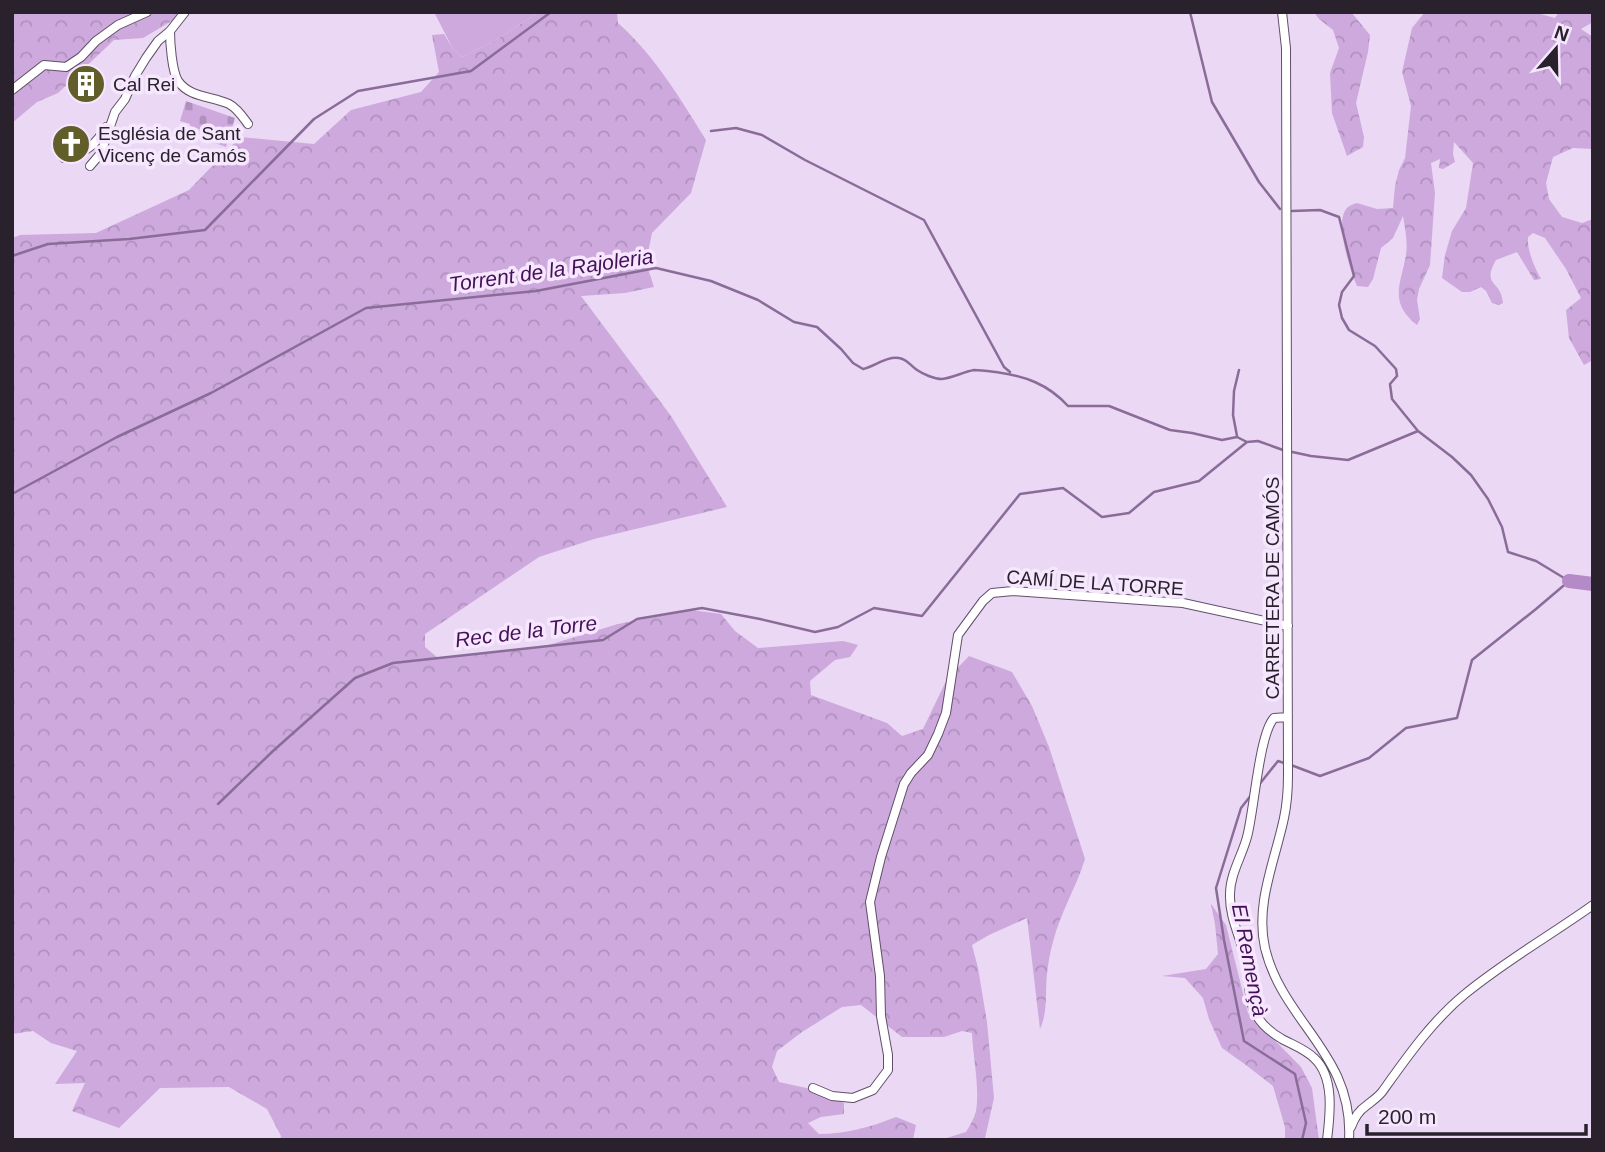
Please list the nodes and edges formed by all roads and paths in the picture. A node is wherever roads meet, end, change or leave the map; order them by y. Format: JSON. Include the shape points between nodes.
{"nodes":[{"id":1,"x":147,"y":12,"type":"edge"},
{"id":2,"x":185,"y":12,"type":"edge"},
{"id":3,"x":1282,"y":12,"type":"edge"},
{"id":4,"x":170,"y":31,"type":"junction"},
{"id":5,"x":12,"y":90,"type":"edge"},
{"id":6,"x":115,"y":112,"type":"junction"},
{"id":7,"x":248,"y":124,"type":"dead end"},
{"id":8,"x":64,"y":158,"type":"dead end"},
{"id":9,"x":90,"y":166,"type":"dead end"},
{"id":10,"x":1288,"y":626,"type":"junction"},
{"id":11,"x":1288,"y":717,"type":"junction"},
{"id":12,"x":1593,"y":905,"type":"edge"},
{"id":13,"x":813,"y":1088,"type":"dead end"},
{"id":14,"x":1367,"y":1104,"type":"junction"},
{"id":15,"x":1347,"y":1105,"type":"junction"},
{"id":16,"x":1360,"y":1111,"type":"junction"},
{"id":17,"x":1350,"y":1130,"type":"junction"},
{"id":18,"x":1327,"y":1140,"type":"edge"},
{"id":19,"x":1349,"y":1140,"type":"edge"}],
"edges":[{"from":1,"to":5,"type":"street","via":[[118,25],[65,67],[44,65]]},
{"from":2,"to":4,"type":"street"},
{"from":3,"to":10,"type":"street","name":"CARRETERA DE CAMÓS","via":[[1286,48]]},
{"from":4,"to":6,"type":"street","via":[[146,58]]},
{"from":4,"to":7,"type":"street","via":[[178,81],[191,92],[229,104]]},
{"from":6,"to":8,"type":"street","via":[[93,145]]},
{"from":6,"to":9,"type":"street","via":[[102,153]]},
{"from":10,"to":11,"type":"street","name":"CARRETERA DE CAMÓS"},
{"from":10,"to":13,"type":"street","name":"CAMÍ DE LA TORRE","via":[[1183,603],[1013,591],[992,593],[983,601],[958,635],[946,713],[928,755],[904,784],[870,902],[888,1070],[873,1090],[853,1098]]},
{"from":11,"to":15,"type":"street","name":"CARRETERA DE CAMÓS","via":[[1284,817],[1262,928],[1273,974],[1326,1053]]},
{"from":11,"to":18,"type":"street","via":[[1274,718],[1268,727],[1246,841],[1230,889],[1232,916],[1247,962],[1253,1010],[1274,1034],[1319,1062],[1329,1102]]},
{"from":12,"to":14,"type":"street","via":[[1464,994],[1402,1062],[1378,1098]]},
{"from":14,"to":15,"type":"street"},
{"from":14,"to":16,"type":"street"},
{"from":15,"to":16,"type":"street"},
{"from":15,"to":17,"type":"street","name":"CARRETERA DE CAMÓS"},
{"from":16,"to":17,"type":"street"},
{"from":17,"to":19,"type":"street","name":"CARRETERA DE CAMÓS"}]}
